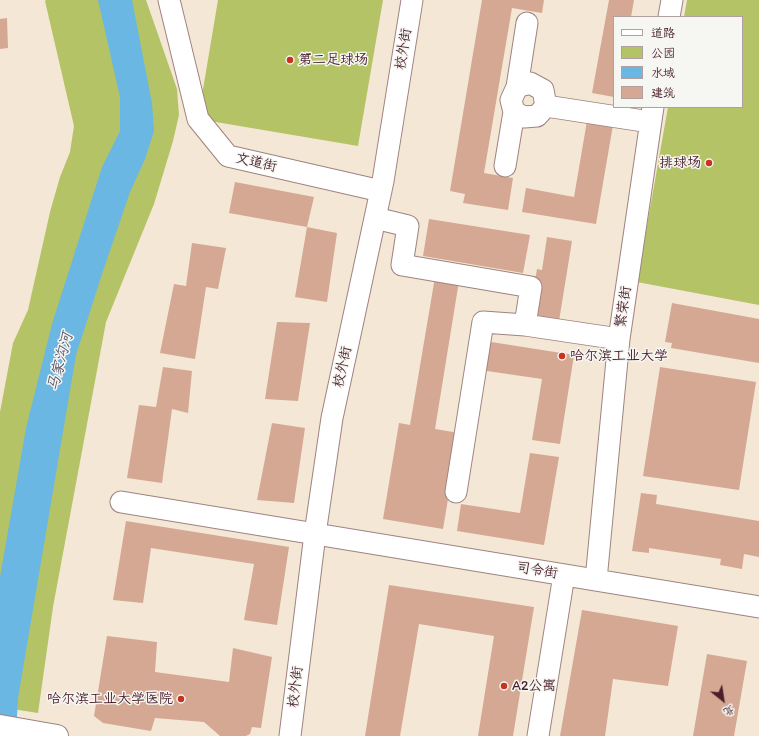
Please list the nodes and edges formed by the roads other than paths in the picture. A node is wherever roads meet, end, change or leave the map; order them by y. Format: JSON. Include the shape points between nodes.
{"nodes":[{"id":1,"x":169,"y":0,"type":"edge"},
{"id":2,"x":412,"y":0,"type":"edge"},
{"id":3,"x":672,"y":0,"type":"edge"},
{"id":4,"x":669,"y":16,"type":"edge"},
{"id":5,"x":527,"y":22,"type":"dead end"},
{"id":6,"x":523,"y":79,"type":"junction"},
{"id":7,"x":546,"y":106,"type":"junction"},
{"id":8,"x":652,"y":115,"type":"edge"},
{"id":9,"x":516,"y":120,"type":"junction"},
{"id":10,"x":505,"y":166,"type":"dead end"},
{"id":11,"x":381,"y":192,"type":"junction"},
{"id":12,"x":375,"y":218,"type":"junction"},
{"id":13,"x":525,"y":325,"type":"junction"},
{"id":14,"x":620,"y":339,"type":"junction"},
{"id":15,"x":456,"y":492,"type":"dead end"},
{"id":16,"x":121,"y":502,"type":"dead end"},
{"id":17,"x":315,"y":534,"type":"junction"},
{"id":18,"x":564,"y":575,"type":"junction"},
{"id":19,"x":596,"y":580,"type":"junction"},
{"id":20,"x":759,"y":607,"type":"edge"},
{"id":21,"x":0,"y":726,"type":"edge"},
{"id":22,"x":50,"y":734,"type":"edge"},
{"id":23,"x":290,"y":736,"type":"edge"},
{"id":24,"x":538,"y":736,"type":"edge"}],
"edges":[{"from":1,"to":11,"type":"street","name":"文道街","via":[[198,119],[228,156]]},
{"from":2,"to":11,"type":"street","name":"校外街"},
{"from":3,"to":4,"type":"street"},
{"from":5,"to":6,"type":"street"},
{"from":6,"to":7,"type":"street","via":[[542,90]]},
{"from":6,"to":9,"type":"street","via":[[511,100]]},
{"from":7,"to":8,"type":"street"},
{"from":7,"to":9,"type":"street","via":[[537,116]]},
{"from":8,"to":14,"type":"street","name":"繁荣街"},
{"from":9,"to":10,"type":"street"},
{"from":11,"to":12,"type":"street","name":"校外街"},
{"from":12,"to":13,"type":"street","via":[[408,226],[402,265],[531,287]]},
{"from":12,"to":17,"type":"street","name":"校外街","via":[[332,418]]},
{"from":13,"to":14,"type":"street"},
{"from":13,"to":15,"type":"street","via":[[483,322]]},
{"from":14,"to":19,"type":"street","name":"繁荣街"},
{"from":16,"to":17,"type":"street","name":"司令街"},
{"from":17,"to":18,"type":"street","name":"司令街"},
{"from":17,"to":23,"type":"street","name":"校外街"},
{"from":18,"to":19,"type":"street","name":"司令街"},
{"from":18,"to":24,"type":"street"},
{"from":19,"to":20,"type":"street","name":"司令街"},
{"from":21,"to":22,"type":"highway"}]}
